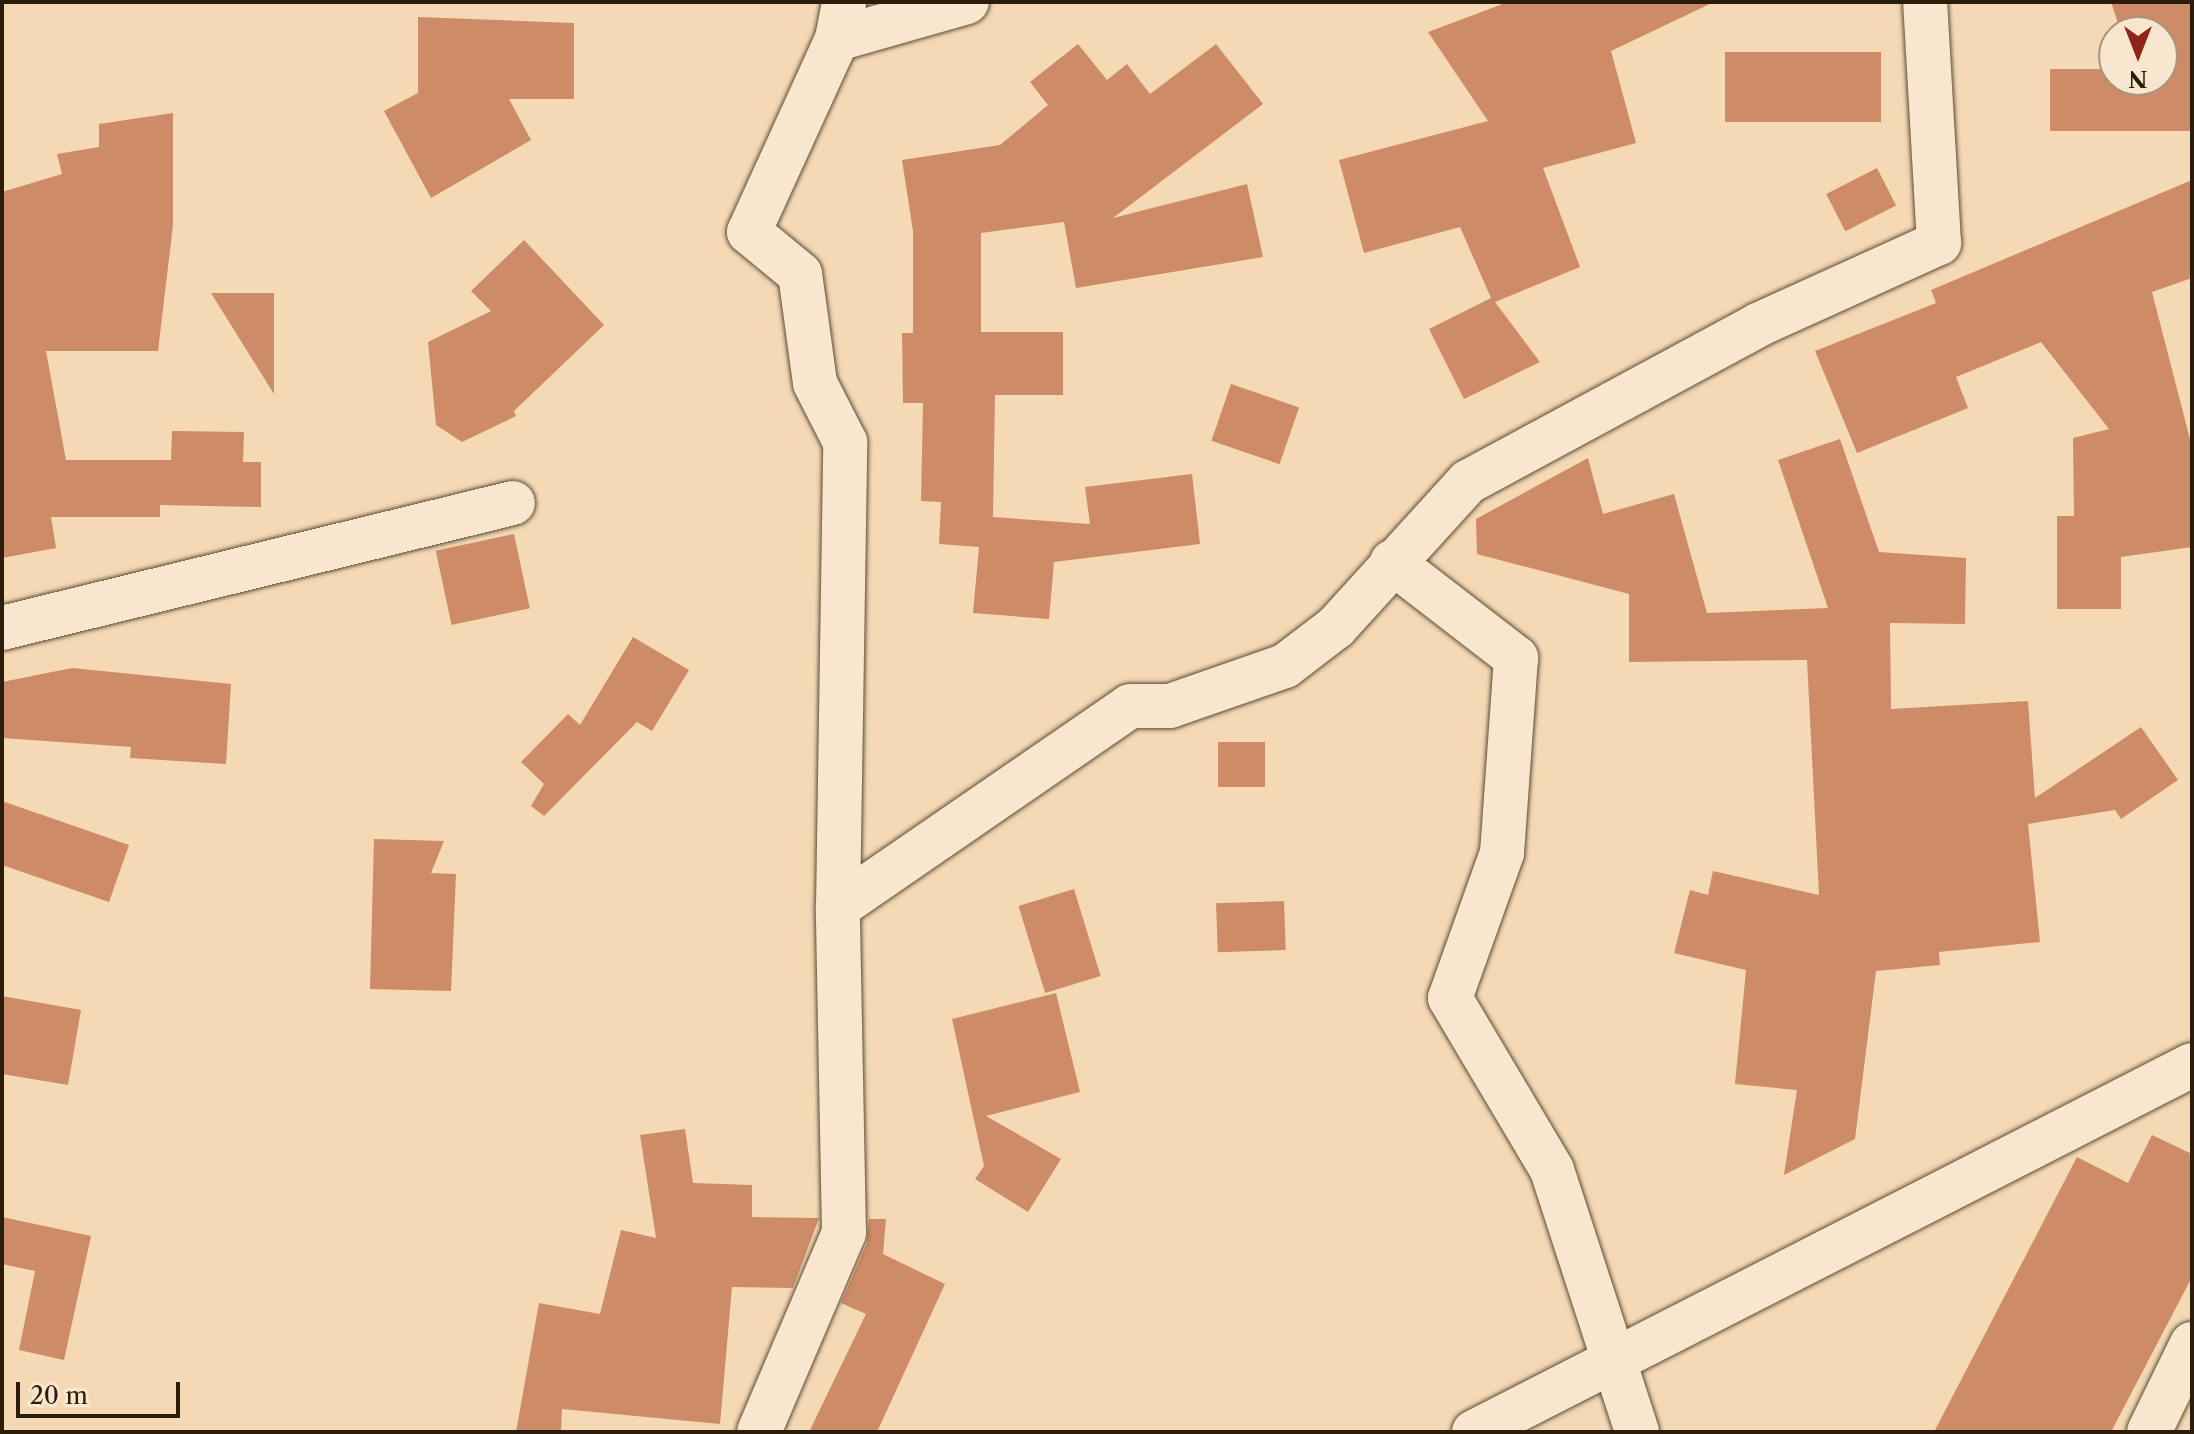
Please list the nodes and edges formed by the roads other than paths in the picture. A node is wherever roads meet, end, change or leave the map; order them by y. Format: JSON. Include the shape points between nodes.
{"nodes":[{"id":1,"x":967,"y":2,"type":"edge"},
{"id":2,"x":1925,"y":2,"type":"edge"},
{"id":3,"x":840,"y":20,"type":"edge"},
{"id":4,"x":513,"y":503,"type":"dead end"},
{"id":5,"x":1392,"y":562,"type":"junction"},
{"id":6,"x":2,"y":628,"type":"edge"},
{"id":7,"x":838,"y":907,"type":"junction"},
{"id":8,"x":2192,"y":1065,"type":"edge"},
{"id":9,"x":2192,"y":1344,"type":"edge"},
{"id":10,"x":1616,"y":1363,"type":"junction"},
{"id":11,"x":759,"y":1432,"type":"edge"},
{"id":12,"x":1474,"y":1432,"type":"edge"},
{"id":13,"x":1637,"y":1432,"type":"edge"},
{"id":14,"x":2149,"y":1432,"type":"edge"}],
"edges":[{"from":1,"to":3,"type":"street"},
{"from":2,"to":5,"type":"street","via":[[1939,243],[1758,325],[1468,482]]},
{"from":3,"to":7,"type":"street","via":[[749,232],[800,274],[815,383],[845,442]]},
{"from":4,"to":6,"type":"street"},
{"from":5,"to":7,"type":"street","via":[[1336,627],[1285,666],[1170,706],[1130,706]]},
{"from":5,"to":10,"type":"street","via":[[1516,658],[1502,853],[1450,998],[1552,1170]]},
{"from":7,"to":11,"type":"street","via":[[844,1233]]},
{"from":8,"to":10,"type":"street"},
{"from":9,"to":14,"type":"street"},
{"from":10,"to":12,"type":"street"},
{"from":10,"to":13,"type":"street"}]}
